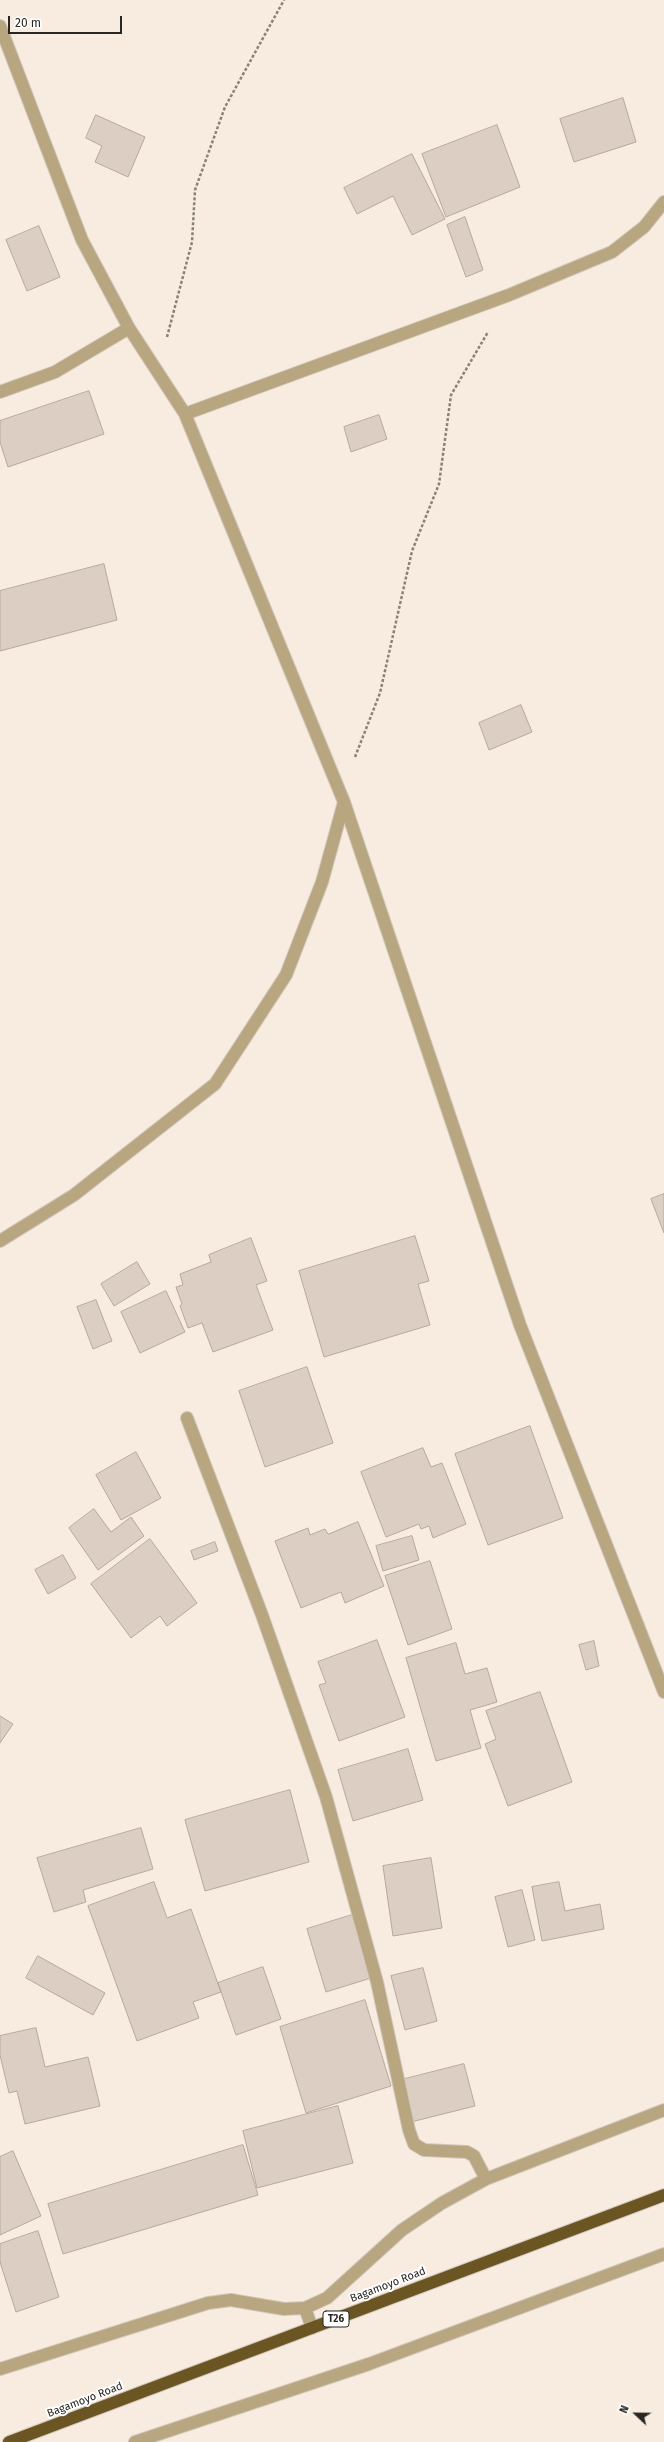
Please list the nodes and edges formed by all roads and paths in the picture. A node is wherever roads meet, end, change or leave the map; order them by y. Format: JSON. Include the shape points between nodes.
{"nodes":[{"id":1,"x":284,"y":0,"type":"edge"},
{"id":2,"x":0,"y":26,"type":"edge"},
{"id":3,"x":664,"y":202,"type":"edge"},
{"id":4,"x":509,"y":295,"type":"junction"},
{"id":5,"x":129,"y":328,"type":"junction"},
{"id":6,"x":159,"y":375,"type":"junction"},
{"id":7,"x":0,"y":392,"type":"edge"},
{"id":8,"x":185,"y":414,"type":"junction"},
{"id":9,"x":354,"y":760,"type":"dead end"},
{"id":10,"x":344,"y":802,"type":"junction"},
{"id":11,"x":0,"y":1241,"type":"edge"},
{"id":12,"x":187,"y":1418,"type":"dead end"},
{"id":13,"x":664,"y":1692,"type":"edge"},
{"id":14,"x":664,"y":2110,"type":"edge"},
{"id":15,"x":486,"y":2179,"type":"junction"},
{"id":16,"x":664,"y":2196,"type":"edge"},
{"id":17,"x":664,"y":2254,"type":"edge"},
{"id":18,"x":305,"y":2308,"type":"junction"},
{"id":19,"x":312,"y":2328,"type":"junction"},
{"id":20,"x":0,"y":2368,"type":"edge"},
{"id":21,"x":8,"y":2442,"type":"edge"},
{"id":22,"x":135,"y":2442,"type":"edge"}],
"edges":[{"from":1,"to":6,"type":"path","via":[[225,107],[195,190],[192,242],[170,318]]},
{"from":2,"to":5,"type":"street","via":[[82,240]]},
{"from":3,"to":4,"type":"street","via":[[644,227],[612,252]]},
{"from":4,"to":8,"type":"street"},
{"from":4,"to":9,"type":"path","via":[[451,395],[439,484],[412,551],[380,693]]},
{"from":5,"to":6,"type":"street"},
{"from":5,"to":7,"type":"street","via":[[55,372]]},
{"from":6,"to":8,"type":"street"},
{"from":8,"to":10,"type":"street"},
{"from":10,"to":11,"type":"street","via":[[322,882],[286,975],[215,1084],[74,1195]]},
{"from":10,"to":13,"type":"street","via":[[520,1325]]},
{"from":12,"to":15,"type":"street","via":[[262,1615],[326,1797],[377,1982],[414,2144],[424,2150],[467,2152],[474,2156]]},
{"from":14,"to":15,"type":"street"},
{"from":15,"to":18,"type":"street","via":[[442,2203],[402,2230],[327,2298]]},
{"from":16,"to":19,"type":"highway","name":"Bagamoyo Road","number":"T26"},
{"from":17,"to":22,"type":"street","via":[[369,2364]]},
{"from":18,"to":19,"type":"street"},
{"from":18,"to":20,"type":"street","via":[[284,2309],[231,2300],[208,2303]]},
{"from":19,"to":21,"type":"highway","name":"Bagamoyo Road","number":"T26"}]}
